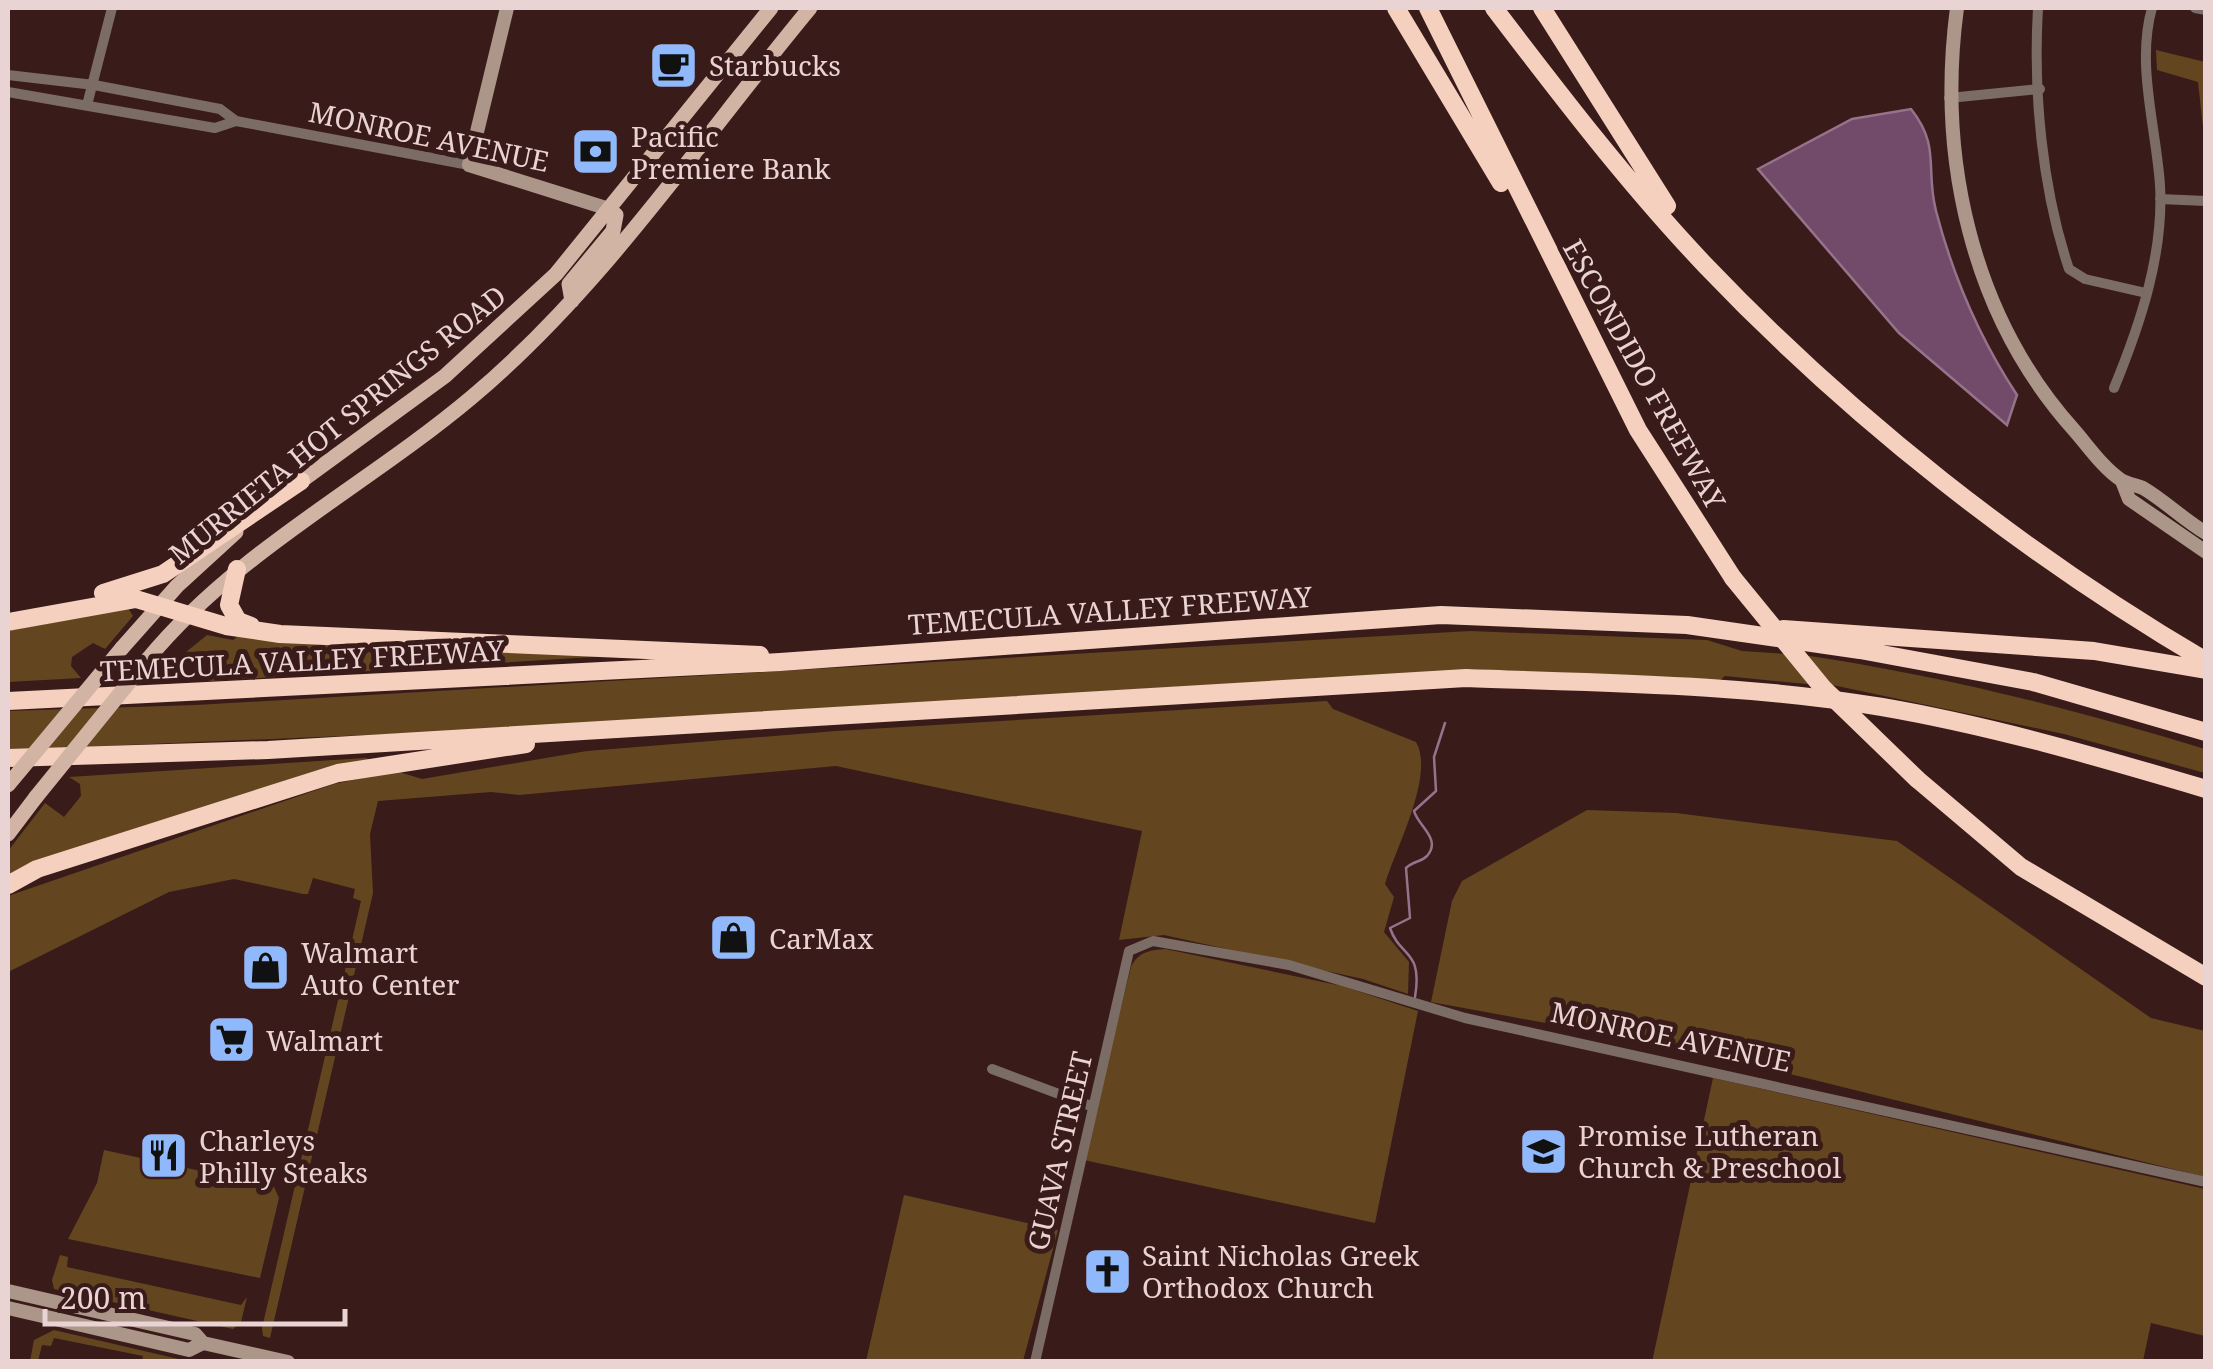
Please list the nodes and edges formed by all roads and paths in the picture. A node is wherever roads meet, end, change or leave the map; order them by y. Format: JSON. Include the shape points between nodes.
{"nodes":[{"id":1,"x":112,"y":8,"type":"edge"},
{"id":2,"x":507,"y":8,"type":"edge"},
{"id":3,"x":771,"y":8,"type":"edge"},
{"id":4,"x":810,"y":8,"type":"edge"},
{"id":5,"x":1396,"y":8,"type":"edge"},
{"id":6,"x":1428,"y":8,"type":"edge"},
{"id":7,"x":1494,"y":8,"type":"edge"},
{"id":8,"x":1542,"y":8,"type":"edge"},
{"id":9,"x":1957,"y":8,"type":"edge"},
{"id":10,"x":2038,"y":8,"type":"edge"},
{"id":11,"x":2152,"y":8,"type":"edge"},
{"id":12,"x":2195,"y":8,"type":"edge"},
{"id":13,"x":2206,"y":10,"type":"edge"},
{"id":14,"x":8,"y":75,"type":"edge"},
{"id":15,"x":94,"y":85,"type":"junction"},
{"id":16,"x":2040,"y":89,"type":"junction"},
{"id":17,"x":8,"y":92,"type":"edge"},
{"id":18,"x":1949,"y":98,"type":"junction"},
{"id":19,"x":88,"y":105,"type":"junction"},
{"id":20,"x":236,"y":121,"type":"junction"},
{"id":21,"x":469,"y":166,"type":"junction"},
{"id":22,"x":2160,"y":200,"type":"junction"},
{"id":23,"x":2206,"y":201,"type":"edge"},
{"id":24,"x":609,"y":209,"type":"junction"},
{"id":25,"x":1705,"y":265,"type":"junction"},
{"id":26,"x":2146,"y":293,"type":"junction"},
{"id":27,"x":572,"y":301,"type":"junction"},
{"id":28,"x":1576,"y":312,"type":"junction"},
{"id":29,"x":2114,"y":388,"type":"dead end"},
{"id":30,"x":301,"y":481,"type":"junction"},
{"id":31,"x":2122,"y":481,"type":"junction"},
{"id":32,"x":2150,"y":514,"type":"junction"},
{"id":33,"x":2206,"y":532,"type":"edge"},
{"id":34,"x":2206,"y":542,"type":"edge"},
{"id":35,"x":2206,"y":552,"type":"edge"},
{"id":36,"x":237,"y":569,"type":"junction"},
{"id":37,"x":161,"y":604,"type":"junction"},
{"id":38,"x":188,"y":612,"type":"junction"},
{"id":39,"x":8,"y":622,"type":"edge"},
{"id":40,"x":1688,"y":625,"type":"junction"},
{"id":41,"x":280,"y":634,"type":"junction"},
{"id":42,"x":2206,"y":661,"type":"edge"},
{"id":43,"x":780,"y":662,"type":"junction"},
{"id":44,"x":2206,"y":670,"type":"edge"},
{"id":45,"x":8,"y":701,"type":"edge"},
{"id":46,"x":720,"y":720,"type":"junction"},
{"id":47,"x":2206,"y":732,"type":"edge"},
{"id":48,"x":268,"y":750,"type":"junction"},
{"id":49,"x":8,"y":758,"type":"edge"},
{"id":50,"x":8,"y":769,"type":"edge"},
{"id":51,"x":8,"y":785,"type":"edge"},
{"id":52,"x":2206,"y":789,"type":"edge"},
{"id":53,"x":8,"y":834,"type":"edge"},
{"id":54,"x":8,"y":886,"type":"edge"},
{"id":55,"x":1129,"y":950,"type":"joint"},
{"id":56,"x":2206,"y":976,"type":"edge"},
{"id":57,"x":992,"y":1070,"type":"dead end"},
{"id":58,"x":1091,"y":1106,"type":"junction"},
{"id":59,"x":2206,"y":1182,"type":"edge"},
{"id":60,"x":8,"y":1292,"type":"edge"},
{"id":61,"x":8,"y":1308,"type":"edge"},
{"id":62,"x":203,"y":1343,"type":"junction"},
{"id":63,"x":288,"y":1362,"type":"edge"},
{"id":64,"x":1035,"y":1362,"type":"edge"}],
"edges":[{"from":1,"to":15,"type":"street"},
{"from":2,"to":21,"type":"street"},
{"from":3,"to":24,"type":"main road","name":"MURRIETA HOT SPRINGS ROAD"},
{"from":4,"to":27,"type":"main road","name":"MURRIETA HOT SPRINGS ROAD"},
{"from":5,"to":28,"type":"highway"},
{"from":6,"to":28,"type":"highway","name":"ESCONDIDO FREEWAY"},
{"from":7,"to":25,"type":"highway"},
{"from":8,"to":25,"type":"highway"},
{"from":9,"to":18,"type":"street"},
{"from":10,"to":16,"type":"street"},
{"from":11,"to":22,"type":"street","via":[[2145,38]]},
{"from":12,"to":13,"type":"street"},
{"from":14,"to":15,"type":"street","name":"MONROE AVENUE"},
{"from":15,"to":19,"type":"street"},
{"from":15,"to":20,"type":"street","name":"MONROE AVENUE","via":[[220,109]]},
{"from":16,"to":18,"type":"street"},
{"from":16,"to":26,"type":"street","via":[[2049,182],[2069,269]]},
{"from":17,"to":19,"type":"street","name":"MONROE AVENUE"},
{"from":18,"to":31,"type":"street","via":[[1962,206],[2000,316],[2060,415]]},
{"from":19,"to":20,"type":"street","name":"MONROE AVENUE","via":[[216,128]]},
{"from":20,"to":21,"type":"street","name":"MONROE AVENUE"},
{"from":21,"to":24,"type":"street","name":"MONROE AVENUE"},
{"from":22,"to":23,"type":"street"},
{"from":22,"to":26,"type":"street"},
{"from":24,"to":27,"type":"main road","via":[[616,215],[613,230],[569,284]]},
{"from":24,"to":30,"type":"main road","name":"MURRIETA HOT SPRINGS ROAD","via":[[556,274],[445,376]]},
{"from":25,"to":42,"type":"highway","via":[[1848,399],[1966,497]]},
{"from":26,"to":29,"type":"street"},
{"from":27,"to":36,"type":"main road","name":"MURRIETA HOT SPRINGS ROAD","via":[[471,398]]},
{"from":28,"to":56,"type":"highway","name":"ESCONDIDO FREEWAY","bridge":true,"via":[[1663,473],[1733,578],[1822,688],[2021,867]]},
{"from":30,"to":37,"type":"main road","name":"MURRIETA HOT SPRINGS ROAD"},
{"from":30,"to":39,"type":"highway","via":[[164,574]]},
{"from":31,"to":32,"type":"street","via":[[2129,499]]},
{"from":31,"to":33,"type":"street"},
{"from":32,"to":34,"type":"street"},
{"from":32,"to":35,"type":"street"},
{"from":36,"to":38,"type":"main road","name":"MURRIETA HOT SPRINGS ROAD"},
{"from":36,"to":41,"type":"highway","via":[[229,594],[233,614]]},
{"from":37,"to":38,"type":"highway"},
{"from":37,"to":39,"type":"highway","via":[[120,599]]},
{"from":37,"to":51,"type":"main road","name":"MURRIETA HOT SPRINGS ROAD","bridge":true},
{"from":38,"to":41,"type":"highway"},
{"from":38,"to":53,"type":"main road","name":"MURRIETA HOT SPRINGS ROAD","bridge":true},
{"from":40,"to":43,"type":"highway","name":"TEMECULA VALLEY FREEWAY","via":[[1440,614]]},
{"from":40,"to":44,"type":"highway","via":[[2094,650]]},
{"from":40,"to":47,"type":"highway","name":"TEMECULA VALLEY FREEWAY","via":[[2033,682]]},
{"from":41,"to":43,"type":"highway","via":[[752,653]]},
{"from":43,"to":45,"type":"highway","name":"TEMECULA VALLEY FREEWAY"},
{"from":46,"to":48,"type":"highway"},
{"from":46,"to":52,"type":"highway","via":[[1466,678],[1652,684],[1879,707],[2030,737]]},
{"from":46,"to":54,"type":"highway","via":[[338,773],[37,869]]},
{"from":48,"to":49,"type":"highway"},
{"from":48,"to":50,"type":"highway"},
{"from":55,"to":58,"type":"street","name":"GUAVA STREET"},
{"from":55,"to":59,"type":"street","name":"MONROE AVENUE","via":[[1153,941],[1289,966],[1466,1018]]},
{"from":57,"to":58,"type":"street"},
{"from":58,"to":64,"type":"street","name":"GUAVA STREET"},
{"from":60,"to":62,"type":"street","via":[[195,1334]]},
{"from":61,"to":62,"type":"street","via":[[189,1350]]},
{"from":62,"to":63,"type":"street"}]}
